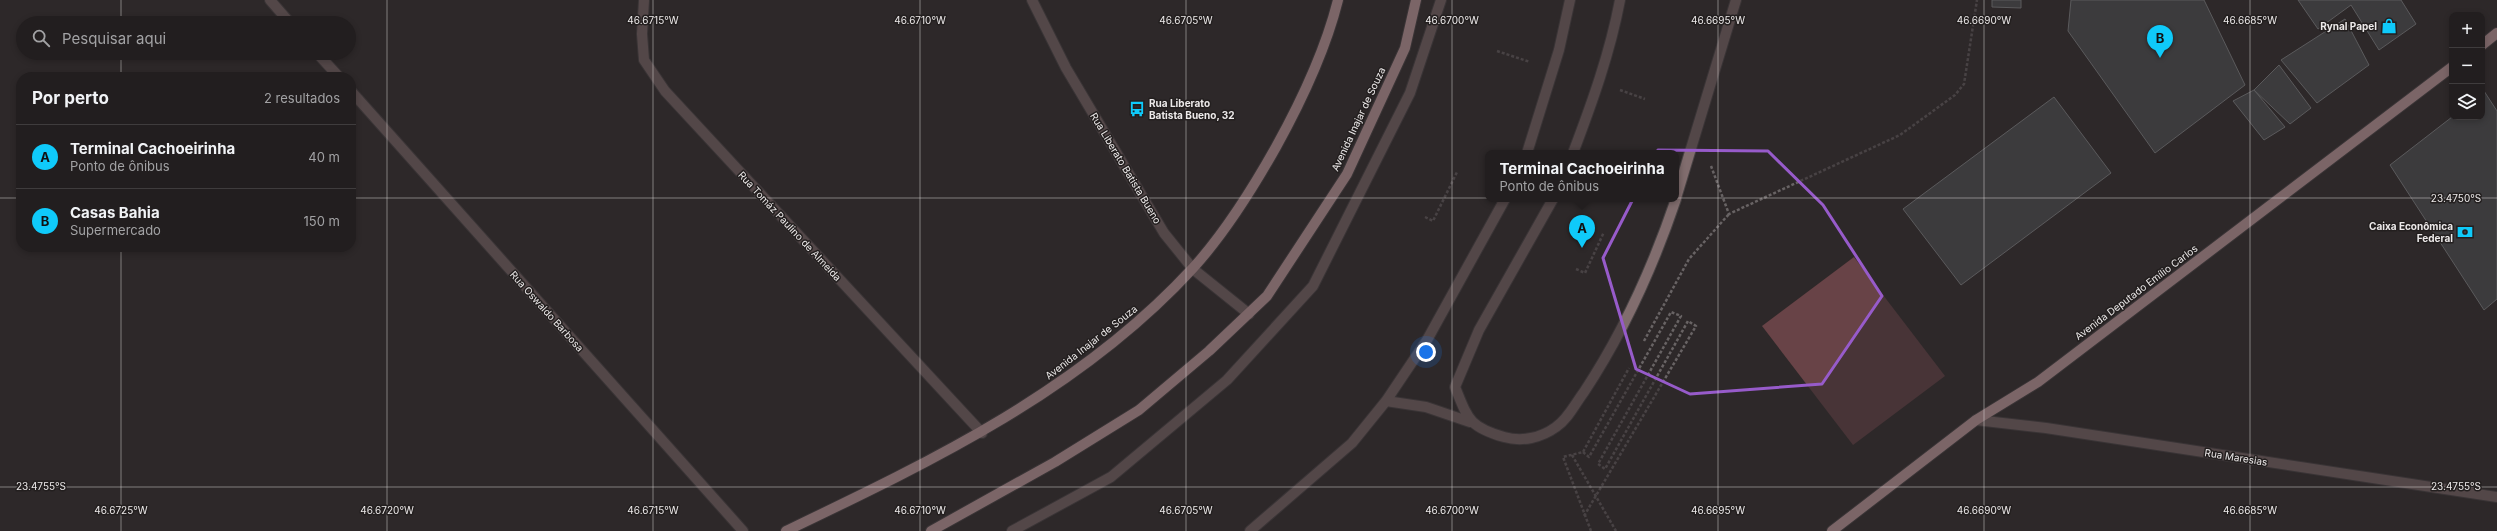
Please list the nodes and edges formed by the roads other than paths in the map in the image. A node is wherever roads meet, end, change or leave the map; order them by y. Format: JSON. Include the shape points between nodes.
{"nodes":[{"id":1,"x":270,"y":0,"type":"edge"},
{"id":2,"x":644,"y":0,"type":"edge"},
{"id":3,"x":1032,"y":0,"type":"edge"},
{"id":4,"x":1338,"y":0,"type":"edge"},
{"id":5,"x":1416,"y":0,"type":"edge"},
{"id":6,"x":1441,"y":0,"type":"edge"},
{"id":7,"x":1570,"y":0,"type":"edge"},
{"id":8,"x":1620,"y":0,"type":"edge"},
{"id":9,"x":1736,"y":0,"type":"edge"},
{"id":10,"x":284,"y":16,"type":"edge"},
{"id":11,"x":2497,"y":33,"type":"edge"},
{"id":12,"x":2485,"y":42,"type":"edge"},
{"id":13,"x":323,"y":60,"type":"edge"},
{"id":14,"x":2449,"y":69,"type":"edge"},
{"id":15,"x":334,"y":72,"type":"edge"},
{"id":16,"x":356,"y":97,"type":"edge"},
{"id":17,"x":1528,"y":150,"type":"edge"},
{"id":18,"x":1574,"y":150,"type":"edge"},
{"id":19,"x":1679,"y":189,"type":"edge"},
{"id":20,"x":1503,"y":202,"type":"edge"},
{"id":21,"x":1551,"y":202,"type":"edge"},
{"id":22,"x":1675,"y":202,"type":"edge"},
{"id":23,"x":1193,"y":268,"type":"junction"},
{"id":24,"x":1248,"y":314,"type":"junction"},
{"id":25,"x":1386,"y":401,"type":"junction"},
{"id":26,"x":1976,"y":420,"type":"junction"},
{"id":27,"x":1470,"y":422,"type":"junction"},
{"id":28,"x":982,"y":433,"type":"junction"},
{"id":29,"x":2497,"y":497,"type":"edge"},
{"id":30,"x":743,"y":531,"type":"edge"},
{"id":31,"x":786,"y":531,"type":"edge"},
{"id":32,"x":931,"y":531,"type":"edge"},
{"id":33,"x":1012,"y":531,"type":"edge"},
{"id":34,"x":1250,"y":531,"type":"edge"},
{"id":35,"x":1832,"y":531,"type":"edge"}],
"edges":[{"from":1,"to":10,"type":"street"},
{"from":2,"to":28,"type":"street","name":"Rua Tomáz Paulino de Almeida","via":[[644,60],[665,91]]},
{"from":3,"to":23,"type":"street","name":"Rua Liberato Batista Bueno","via":[[1066,68],[1164,233]]},
{"from":4,"to":23,"type":"main road","name":"Avenida Inajar de Souza","via":[[1333,23],[1301,103],[1262,171]]},
{"from":5,"to":24,"type":"main road","name":"Avenida Inajar de Souza","via":[[1405,48],[1347,174],[1267,296]]},
{"from":6,"to":33,"type":"street","via":[[1410,93],[1314,286],[1227,380],[1111,477]]},
{"from":7,"to":17,"type":"street","via":[[1554,69]]},
{"from":8,"to":18,"type":"street","via":[[1601,76]]},
{"from":9,"to":19,"type":"street"},
{"from":11,"to":12,"type":"main road"},
{"from":13,"to":15,"type":"street"},
{"from":14,"to":26,"type":"main road","name":"Avenida Deputado Emílio Carlos","via":[[2038,382]]},
{"from":16,"to":30,"type":"street","name":"Rua Oswaldo Barbosa"},
{"from":20,"to":25,"type":"street","via":[[1427,340]]},
{"from":21,"to":27,"type":"street","via":[[1479,330],[1454,387]]},
{"from":22,"to":27,"type":"street","via":[[1658,252],[1608,354],[1567,417],[1541,436],[1523,440],[1489,433]]},
{"from":23,"to":24,"type":"street","name":"Rua Liberato Batista Bueno"},
{"from":23,"to":28,"type":"main road","name":"Avenida Inajar de Souza","via":[[1123,335],[1056,386]]},
{"from":24,"to":32,"type":"main road","name":"Avenida Inajar de Souza","via":[[1139,410],[1055,462]]},
{"from":25,"to":27,"type":"street","via":[[1426,407]]},
{"from":25,"to":34,"type":"street","via":[[1352,443]]},
{"from":26,"to":29,"type":"street","name":"Rua Maresias","via":[[2046,428]]},
{"from":26,"to":35,"type":"main road","name":"Avenida Deputado Emílio Carlos"},
{"from":28,"to":31,"type":"main road","name":"Avenida Inajar de Souza"}]}
